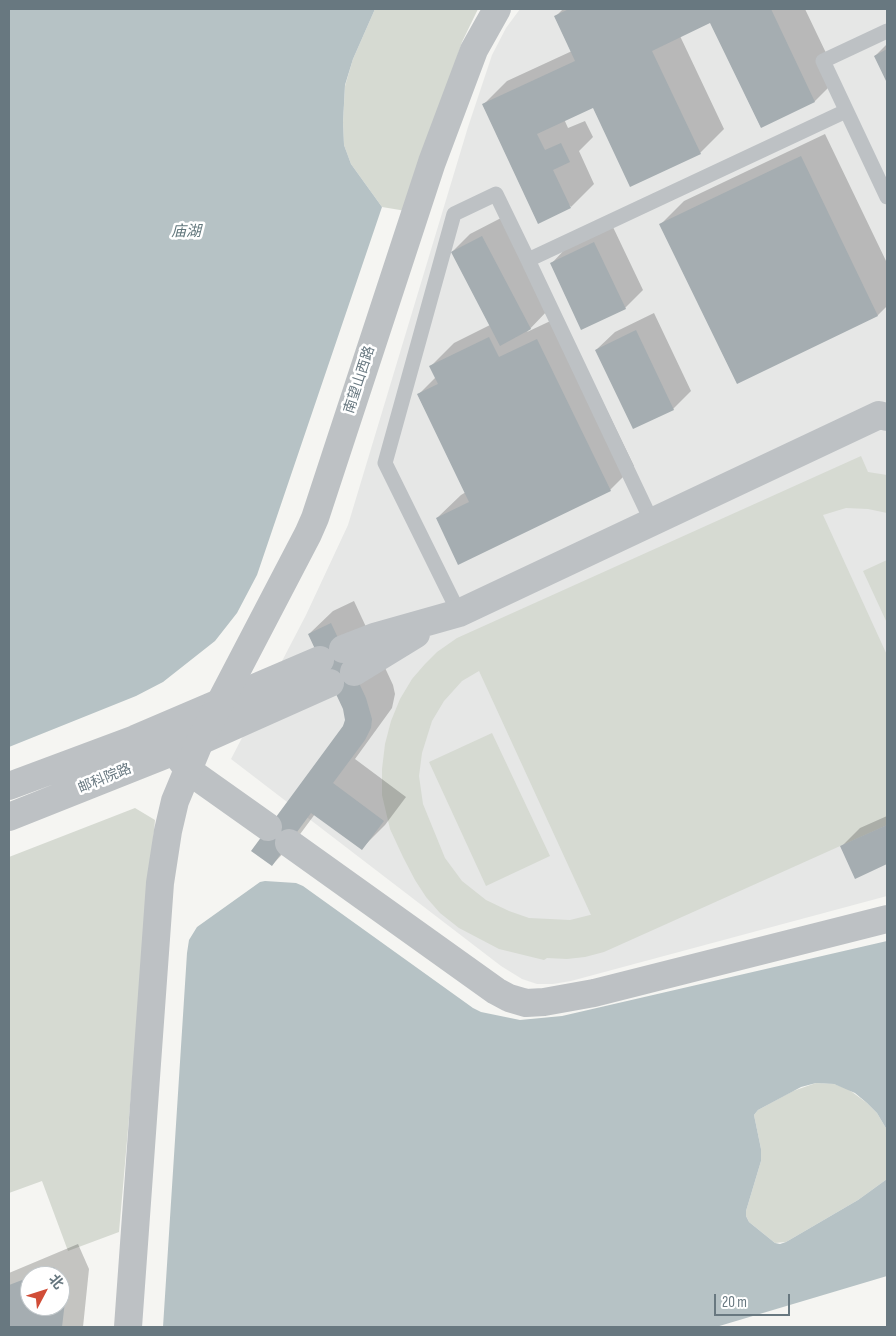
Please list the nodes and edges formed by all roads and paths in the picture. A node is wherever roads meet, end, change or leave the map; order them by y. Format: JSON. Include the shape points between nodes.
{"nodes":[{"id":1,"x":497,"y":9,"type":"edge"},
{"id":2,"x":887,"y":31,"type":"edge"},
{"id":3,"x":846,"y":111,"type":"junction"},
{"id":4,"x":887,"y":197,"type":"edge"},
{"id":5,"x":528,"y":260,"type":"junction"},
{"id":6,"x":885,"y":409,"type":"edge"},
{"id":7,"x":652,"y":522,"type":"junction"},
{"id":8,"x":449,"y":616,"type":"junction"},
{"id":9,"x":337,"y":666,"type":"junction"},
{"id":10,"x":221,"y":704,"type":"junction"},
{"id":11,"x":158,"y":730,"type":"junction"},
{"id":12,"x":200,"y":740,"type":"junction"},
{"id":13,"x":181,"y":761,"type":"junction"},
{"id":14,"x":9,"y":786,"type":"edge"},
{"id":15,"x":9,"y":817,"type":"edge"},
{"id":16,"x":887,"y":919,"type":"edge"},
{"id":17,"x":128,"y":1327,"type":"edge"}],
"edges":[{"from":1,"to":10,"type":"street","name":"南望山西路","via":[[474,50],[432,162],[315,518]]},
{"from":2,"to":3,"type":"lane","via":[[823,61]]},
{"from":3,"to":4,"type":"lane"},
{"from":3,"to":5,"type":"lane"},
{"from":5,"to":7,"type":"lane"},
{"from":5,"to":8,"type":"lane","via":[[496,194],[454,214],[386,464]]},
{"from":6,"to":7,"type":"street"},
{"from":7,"to":8,"type":"street"},
{"from":8,"to":9,"type":"street","via":[[386,654]]},
{"from":9,"to":10,"type":"street"},
{"from":9,"to":12,"type":"street"},
{"from":10,"to":11,"type":"street"},
{"from":10,"to":12,"type":"street","name":"南望山西路"},
{"from":11,"to":13,"type":"street"},
{"from":11,"to":14,"type":"street"},
{"from":12,"to":13,"type":"street","name":"南望山西路"},
{"from":13,"to":15,"type":"street","name":"邮科院路"},
{"from":13,"to":16,"type":"street","via":[[496,991],[526,1003],[594,993]]},
{"from":13,"to":17,"type":"street","name":"南望山西路","via":[[160,883]]}]}
